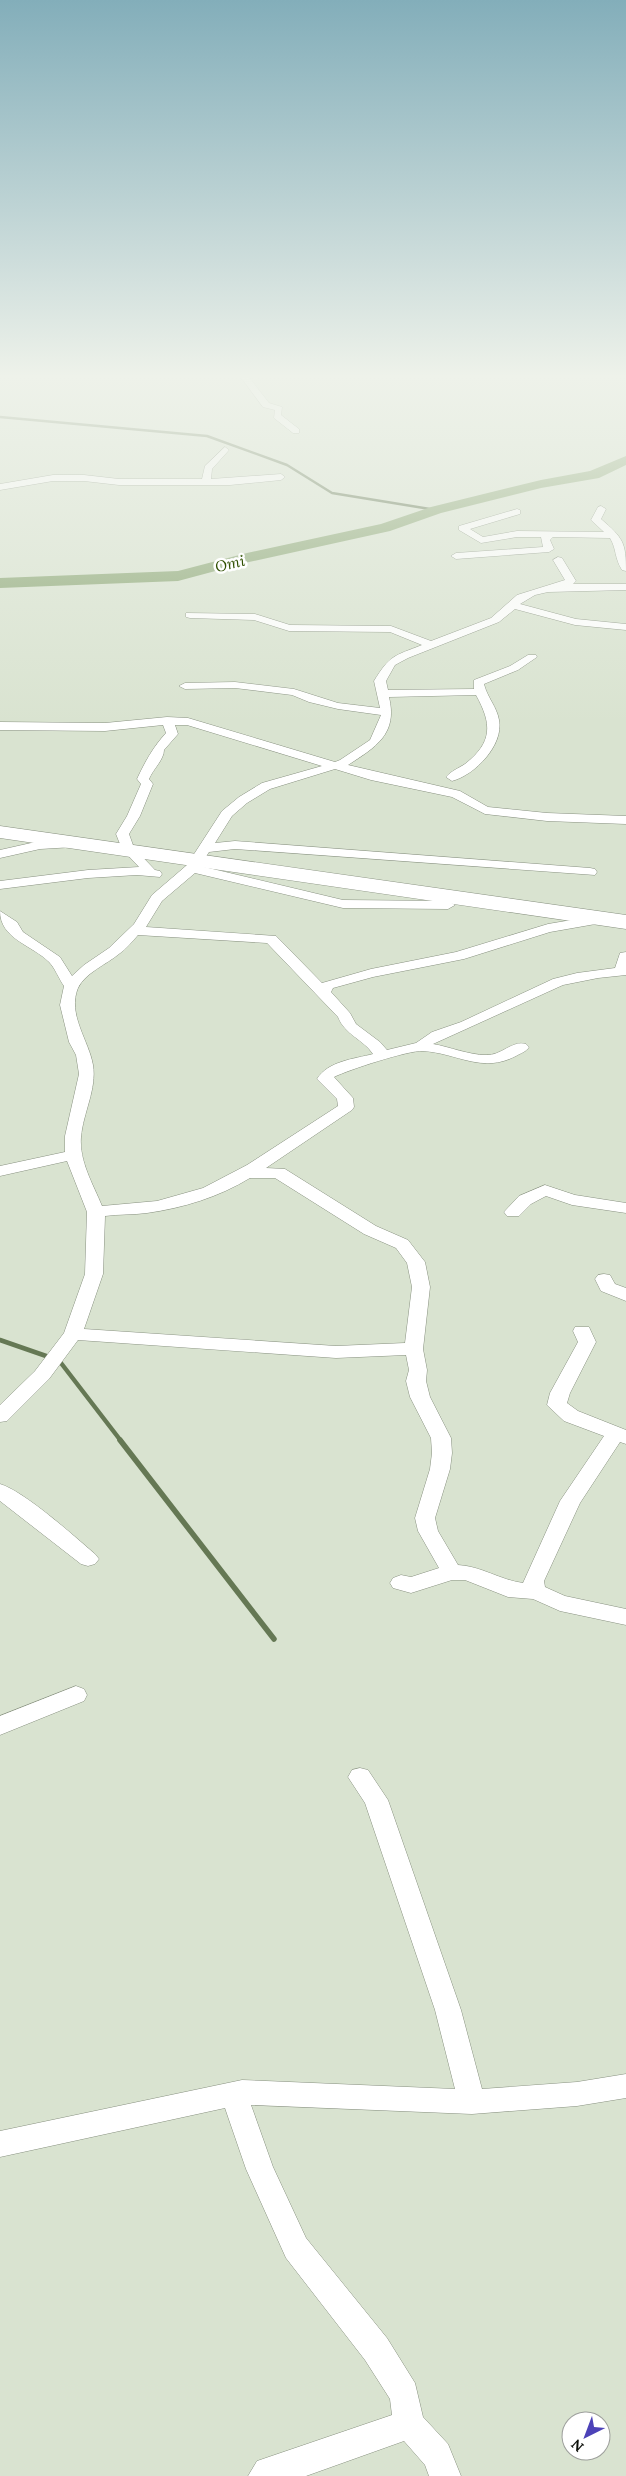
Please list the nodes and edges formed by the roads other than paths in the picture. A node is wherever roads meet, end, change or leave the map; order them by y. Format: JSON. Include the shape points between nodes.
{"nodes":[{"id":1,"x":600,"y":509,"type":"dead end"},
{"id":2,"x":517,"y":512,"type":"dead end"},
{"id":3,"x":553,"y":533,"type":"junction"},
{"id":4,"x":613,"y":535,"type":"junction"},
{"id":5,"x":456,"y":556,"type":"dead end"},
{"id":6,"x":558,"y":560,"type":"dead end"},
{"id":7,"x":626,"y":568,"type":"edge"},
{"id":8,"x":626,"y":587,"type":"edge"},
{"id":9,"x":556,"y":588,"type":"junction"},
{"id":10,"x":513,"y":605,"type":"junction"},
{"id":11,"x":190,"y":615,"type":"dead end"},
{"id":12,"x":626,"y":627,"type":"edge"},
{"id":13,"x":431,"y":645,"type":"junction"},
{"id":14,"x":532,"y":657,"type":"dead end"},
{"id":15,"x":185,"y":686,"type":"dead end"},
{"id":16,"x":480,"y":692,"type":"junction"},
{"id":17,"x":383,"y":694,"type":"junction"},
{"id":18,"x":387,"y":712,"type":"junction"},
{"id":19,"x":168,"y":721,"type":"junction"},
{"id":20,"x":0,"y":726,"type":"edge"},
{"id":21,"x":335,"y":765,"type":"junction"},
{"id":22,"x":452,"y":777,"type":"dead end"},
{"id":23,"x":626,"y":820,"type":"edge"},
{"id":24,"x":0,"y":832,"type":"edge"},
{"id":25,"x":207,"y":848,"type":"junction"},
{"id":26,"x":0,"y":854,"type":"edge"},
{"id":27,"x":133,"y":856,"type":"junction"},
{"id":28,"x":192,"y":868,"type":"junction"},
{"id":29,"x":150,"y":872,"type":"junction"},
{"id":30,"x":590,"y":872,"type":"dead end"},
{"id":31,"x":174,"y":881,"type":"junction"},
{"id":32,"x":0,"y":885,"type":"edge"},
{"id":33,"x":448,"y":905,"type":"dead end"},
{"id":34,"x":0,"y":915,"type":"edge"},
{"id":35,"x":623,"y":919,"type":"edge"},
{"id":36,"x":134,"y":931,"type":"junction"},
{"id":37,"x":625,"y":956,"type":"edge"},
{"id":38,"x":71,"y":986,"type":"junction"},
{"id":39,"x":323,"y":992,"type":"junction"},
{"id":40,"x":422,"y":1046,"type":"junction"},
{"id":41,"x":520,"y":1047,"type":"dead end"},
{"id":42,"x":382,"y":1055,"type":"junction"},
{"id":43,"x":73,"y":1155,"type":"junction"},
{"id":44,"x":0,"y":1171,"type":"edge"},
{"id":45,"x":249,"y":1173,"type":"junction"},
{"id":46,"x":626,"y":1208,"type":"edge"},
{"id":47,"x":96,"y":1212,"type":"junction"},
{"id":48,"x":513,"y":1212,"type":"dead end"},
{"id":49,"x":604,"y":1279,"type":"dead end"},
{"id":50,"x":626,"y":1295,"type":"edge"},
{"id":51,"x":582,"y":1331,"type":"dead end"},
{"id":52,"x":73,"y":1334,"type":"junction"},
{"id":53,"x":414,"y":1349,"type":"junction"},
{"id":54,"x":0,"y":1416,"type":"edge"},
{"id":55,"x":621,"y":1436,"type":"edge"},
{"id":56,"x":0,"y":1491,"type":"edge"},
{"id":57,"x":88,"y":1559,"type":"dead end"},
{"id":58,"x":452,"y":1572,"type":"junction"},
{"id":59,"x":401,"y":1583,"type":"dead end"},
{"id":60,"x":536,"y":1592,"type":"junction"},
{"id":61,"x":626,"y":1616,"type":"edge"},
{"id":62,"x":76,"y":1694,"type":"dead end"},
{"id":63,"x":0,"y":1726,"type":"edge"},
{"id":64,"x":360,"y":1777,"type":"dead end"},
{"id":65,"x":626,"y":2086,"type":"edge"},
{"id":66,"x":242,"y":2092,"type":"junction"},
{"id":67,"x":472,"y":2102,"type":"junction"},
{"id":68,"x":0,"y":2144,"type":"edge"},
{"id":69,"x":409,"y":2424,"type":"junction"},
{"id":70,"x":264,"y":2476,"type":"edge"},
{"id":71,"x":445,"y":2476,"type":"edge"}],
"edges":[{"from":1,"to":4,"type":"street","via":[[596,520]]},
{"from":2,"to":3,"type":"street","via":[[462,528],[481,540],[516,534]]},
{"from":3,"to":4,"type":"street"},
{"from":3,"to":5,"type":"street","via":[[545,539],[549,549]]},
{"from":4,"to":7,"type":"street","via":[[621,548],[620,558]]},
{"from":6,"to":9,"type":"street","via":[[571,581]]},
{"from":8,"to":9,"type":"street"},
{"from":9,"to":10,"type":"street","via":[[522,596]]},
{"from":10,"to":12,"type":"street","via":[[575,622]]},
{"from":10,"to":13,"type":"street","via":[[495,620]]},
{"from":11,"to":13,"type":"street","via":[[254,617],[289,628],[391,629]]},
{"from":13,"to":17,"type":"street","via":[[392,663],[380,681]]},
{"from":14,"to":16,"type":"street","via":[[514,668],[482,679],[478,682]]},
{"from":15,"to":18,"type":"street","via":[[235,686],[294,692],[338,706]]},
{"from":16,"to":17,"type":"street"},
{"from":16,"to":22,"type":"street","via":[[494,723],[492,738],[479,759]]},
{"from":17,"to":18,"type":"street"},
{"from":18,"to":21,"type":"street","via":[[374,742],[357,756]]},
{"from":19,"to":20,"type":"street","via":[[105,727]]},
{"from":19,"to":21,"type":"street","via":[[216,729]]},
{"from":19,"to":27,"type":"street","via":[[172,734],[158,749],[155,760],[145,772],[143,779],[147,784],[142,801],[122,834]]},
{"from":21,"to":23,"type":"street","via":[[456,794],[485,810]]},
{"from":21,"to":25,"type":"street","via":[[266,786],[243,800],[227,814]]},
{"from":24,"to":35,"type":"highway"},
{"from":25,"to":28,"type":"street"},
{"from":25,"to":30,"type":"street","via":[[235,845]]},
{"from":26,"to":27,"type":"street","via":[[40,845],[72,844],[104,846]]},
{"from":27,"to":29,"type":"street"},
{"from":28,"to":31,"type":"street"},
{"from":28,"to":33,"type":"street","via":[[344,904]]},
{"from":29,"to":31,"type":"street"},
{"from":29,"to":32,"type":"street","via":[[88,874]]},
{"from":31,"to":36,"type":"street","via":[[157,898]]},
{"from":34,"to":38,"type":"street","via":[[18,935],[55,960]]},
{"from":35,"to":39,"type":"street","via":[[548,928],[449,958],[348,979],[328,985]]},
{"from":36,"to":38,"type":"street"},
{"from":36,"to":39,"type":"street","via":[[271,939]]},
{"from":37,"to":40,"type":"street","via":[[621,972],[548,984],[464,1026],[431,1036]]},
{"from":38,"to":43,"type":"street","via":[[67,1005],[87,1074],[73,1136]]},
{"from":39,"to":42,"type":"street","via":[[345,1016],[349,1026],[375,1045]]},
{"from":40,"to":41,"type":"street","via":[[487,1060],[504,1056]]},
{"from":40,"to":42,"type":"street"},
{"from":42,"to":45,"type":"street","via":[[328,1074],[325,1079],[345,1098],[346,1106],[339,1114],[317,1125]]},
{"from":43,"to":44,"type":"street"},
{"from":43,"to":47,"type":"street"},
{"from":45,"to":47,"type":"street","via":[[194,1197],[144,1208],[112,1208]]},
{"from":45,"to":53,"type":"street","via":[[279,1173],[370,1230],[402,1244],[410,1252],[416,1262],[421,1287]]},
{"from":46,"to":48,"type":"street","via":[[572,1200],[545,1190],[525,1200]]},
{"from":47,"to":52,"type":"street","via":[[94,1274]]},
{"from":49,"to":50,"type":"street","via":[[607,1287]]},
{"from":51,"to":55,"type":"street","via":[[587,1342],[556,1405],[571,1416]]},
{"from":52,"to":53,"type":"street","via":[[336,1352]]},
{"from":52,"to":54,"type":"street","via":[[42,1375]]},
{"from":53,"to":58,"type":"street","via":[[420,1397],[441,1438],[440,1469],[425,1518],[428,1531]]},
{"from":55,"to":60,"type":"street","via":[[570,1501],[533,1581]]},
{"from":56,"to":57,"type":"street"},
{"from":58,"to":59,"type":"street","via":[[410,1585]]},
{"from":58,"to":60,"type":"street","via":[[467,1573],[508,1589]]},
{"from":60,"to":61,"type":"street","via":[[560,1603]]},
{"from":62,"to":63,"type":"street"},
{"from":64,"to":67,"type":"street","via":[[376,1800],[448,2010]]},
{"from":65,"to":67,"type":"street","via":[[577,2094]]},
{"from":66,"to":67,"type":"street"},
{"from":66,"to":68,"type":"street"},
{"from":66,"to":69,"type":"street","via":[[236,2101],[260,2169],[296,2248],[376,2350],[404,2394]]},
{"from":69,"to":70,"type":"street"},
{"from":69,"to":71,"type":"street","via":[[437,2454]]}]}
